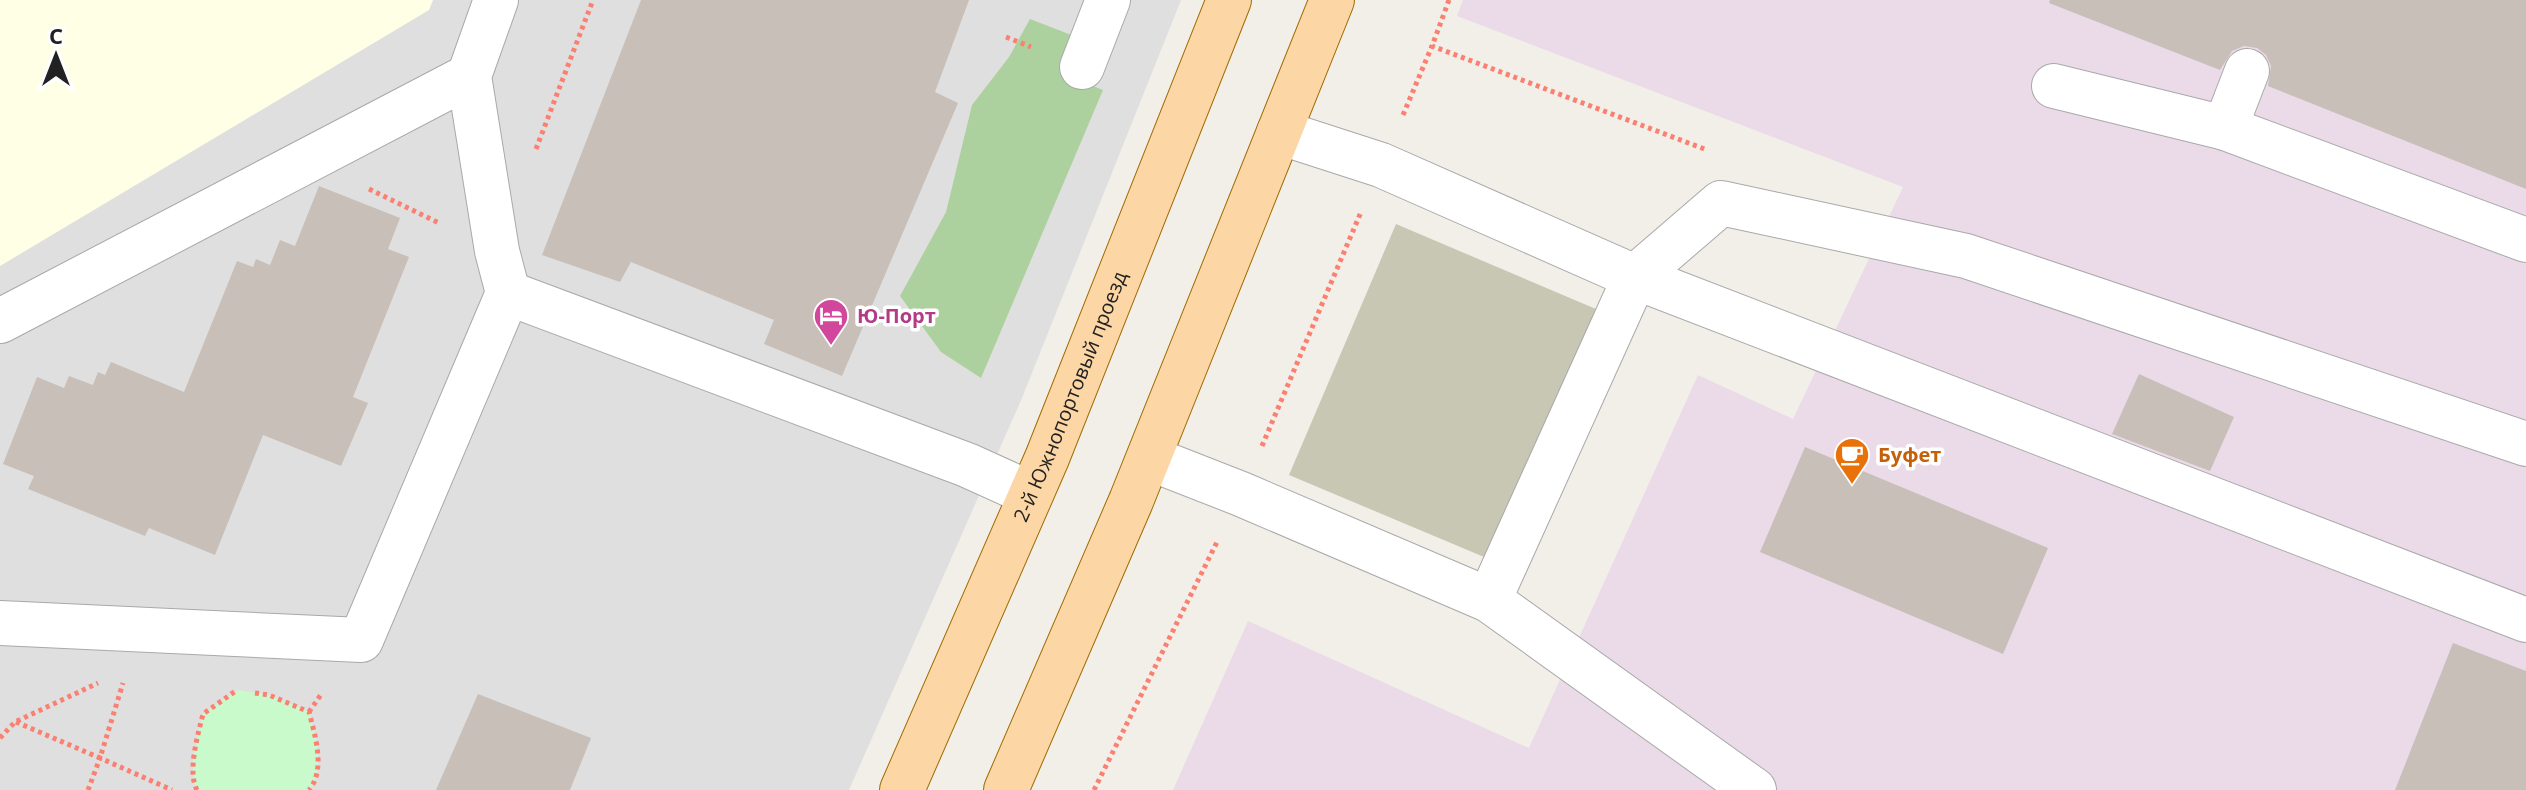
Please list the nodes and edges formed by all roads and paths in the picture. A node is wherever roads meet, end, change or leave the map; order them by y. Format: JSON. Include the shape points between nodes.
{"nodes":[{"id":1,"x":496,"y":0,"type":"edge"},
{"id":2,"x":593,"y":0,"type":"edge"},
{"id":3,"x":1108,"y":0,"type":"edge"},
{"id":4,"x":1229,"y":0,"type":"edge"},
{"id":5,"x":1332,"y":0,"type":"edge"},
{"id":6,"x":1449,"y":0,"type":"edge"},
{"id":7,"x":1432,"y":46,"type":"junction"},
{"id":8,"x":1082,"y":67,"type":"dead end"},
{"id":9,"x":2247,"y":71,"type":"dead end"},
{"id":10,"x":469,"y":76,"type":"junction"},
{"id":11,"x":1415,"y":86,"type":"dead end"},
{"id":12,"x":2054,"y":86,"type":"dead end"},
{"id":13,"x":2225,"y":128,"type":"junction"},
{"id":14,"x":1279,"y":132,"type":"junction"},
{"id":15,"x":531,"y":162,"type":"dead end"},
{"id":16,"x":1721,"y":203,"type":"junction"},
{"id":17,"x":2526,"y":240,"type":"edge"},
{"id":18,"x":1349,"y":241,"type":"dead end"},
{"id":19,"x":1635,"y":277,"type":"junction"},
{"id":20,"x":508,"y":293,"type":"junction"},
{"id":21,"x":0,"y":321,"type":"edge"},
{"id":22,"x":1274,"y":417,"type":"dead end"},
{"id":23,"x":2526,"y":444,"type":"edge"},
{"id":24,"x":1149,"y":458,"type":"junction"},
{"id":25,"x":1031,"y":494,"type":"junction"},
{"id":26,"x":1210,"y":555,"type":"dead end"},
{"id":27,"x":1489,"y":600,"type":"junction"},
{"id":28,"x":2526,"y":620,"type":"edge"},
{"id":29,"x":0,"y":623,"type":"edge"},
{"id":30,"x":128,"y":670,"type":"dead end"},
{"id":31,"x":99,"y":683,"type":"dead end"},
{"id":32,"x":238,"y":690,"type":"dead end"},
{"id":33,"x":254,"y":692,"type":"dead end"},
{"id":34,"x":15,"y":722,"type":"junction"},
{"id":35,"x":0,"y":738,"type":"edge"},
{"id":36,"x":100,"y":758,"type":"junction"},
{"id":37,"x":88,"y":790,"type":"edge"},
{"id":38,"x":172,"y":790,"type":"edge"},
{"id":39,"x":197,"y":790,"type":"edge"},
{"id":40,"x":309,"y":790,"type":"edge"},
{"id":41,"x":902,"y":790,"type":"edge"},
{"id":42,"x":1006,"y":790,"type":"edge"},
{"id":43,"x":1094,"y":790,"type":"edge"},
{"id":44,"x":1754,"y":790,"type":"edge"}],
"edges":[{"from":1,"to":10,"type":"lane"},
{"from":2,"to":15,"type":"path"},
{"from":3,"to":8,"type":"lane"},
{"from":4,"to":25,"type":"main road","name":"2-й Южнопортовый проезд"},
{"from":5,"to":14,"type":"main road"},
{"from":6,"to":7,"type":"path"},
{"from":7,"to":11,"type":"path"},
{"from":7,"to":16,"type":"path","via":[[1734,160]]},
{"from":9,"to":13,"type":"lane"},
{"from":10,"to":20,"type":"lane"},
{"from":10,"to":21,"type":"lane"},
{"from":12,"to":13,"type":"lane"},
{"from":13,"to":17,"type":"lane"},
{"from":14,"to":19,"type":"lane","via":[[1381,165]]},
{"from":14,"to":24,"type":"main road"},
{"from":16,"to":19,"type":"lane"},
{"from":16,"to":23,"type":"lane","via":[[1966,256]]},
{"from":18,"to":22,"type":"path"},
{"from":19,"to":27,"type":"lane"},
{"from":19,"to":28,"type":"lane"},
{"from":20,"to":25,"type":"lane","via":[[967,465]]},
{"from":20,"to":29,"type":"lane","via":[[361,640]]},
{"from":24,"to":27,"type":"lane"},
{"from":24,"to":42,"type":"main road"},
{"from":25,"to":41,"type":"main road","name":"2-й Южнопортовый проезд"},
{"from":26,"to":43,"type":"path"},
{"from":27,"to":44,"type":"lane"},
{"from":30,"to":36,"type":"path"},
{"from":31,"to":34,"type":"path"},
{"from":32,"to":39,"type":"path","via":[[203,714],[195,747]]},
{"from":33,"to":40,"type":"path","via":[[309,712],[318,746],[315,783]]},
{"from":34,"to":35,"type":"path"},
{"from":34,"to":36,"type":"path"},
{"from":36,"to":37,"type":"path"},
{"from":36,"to":38,"type":"path"}]}
